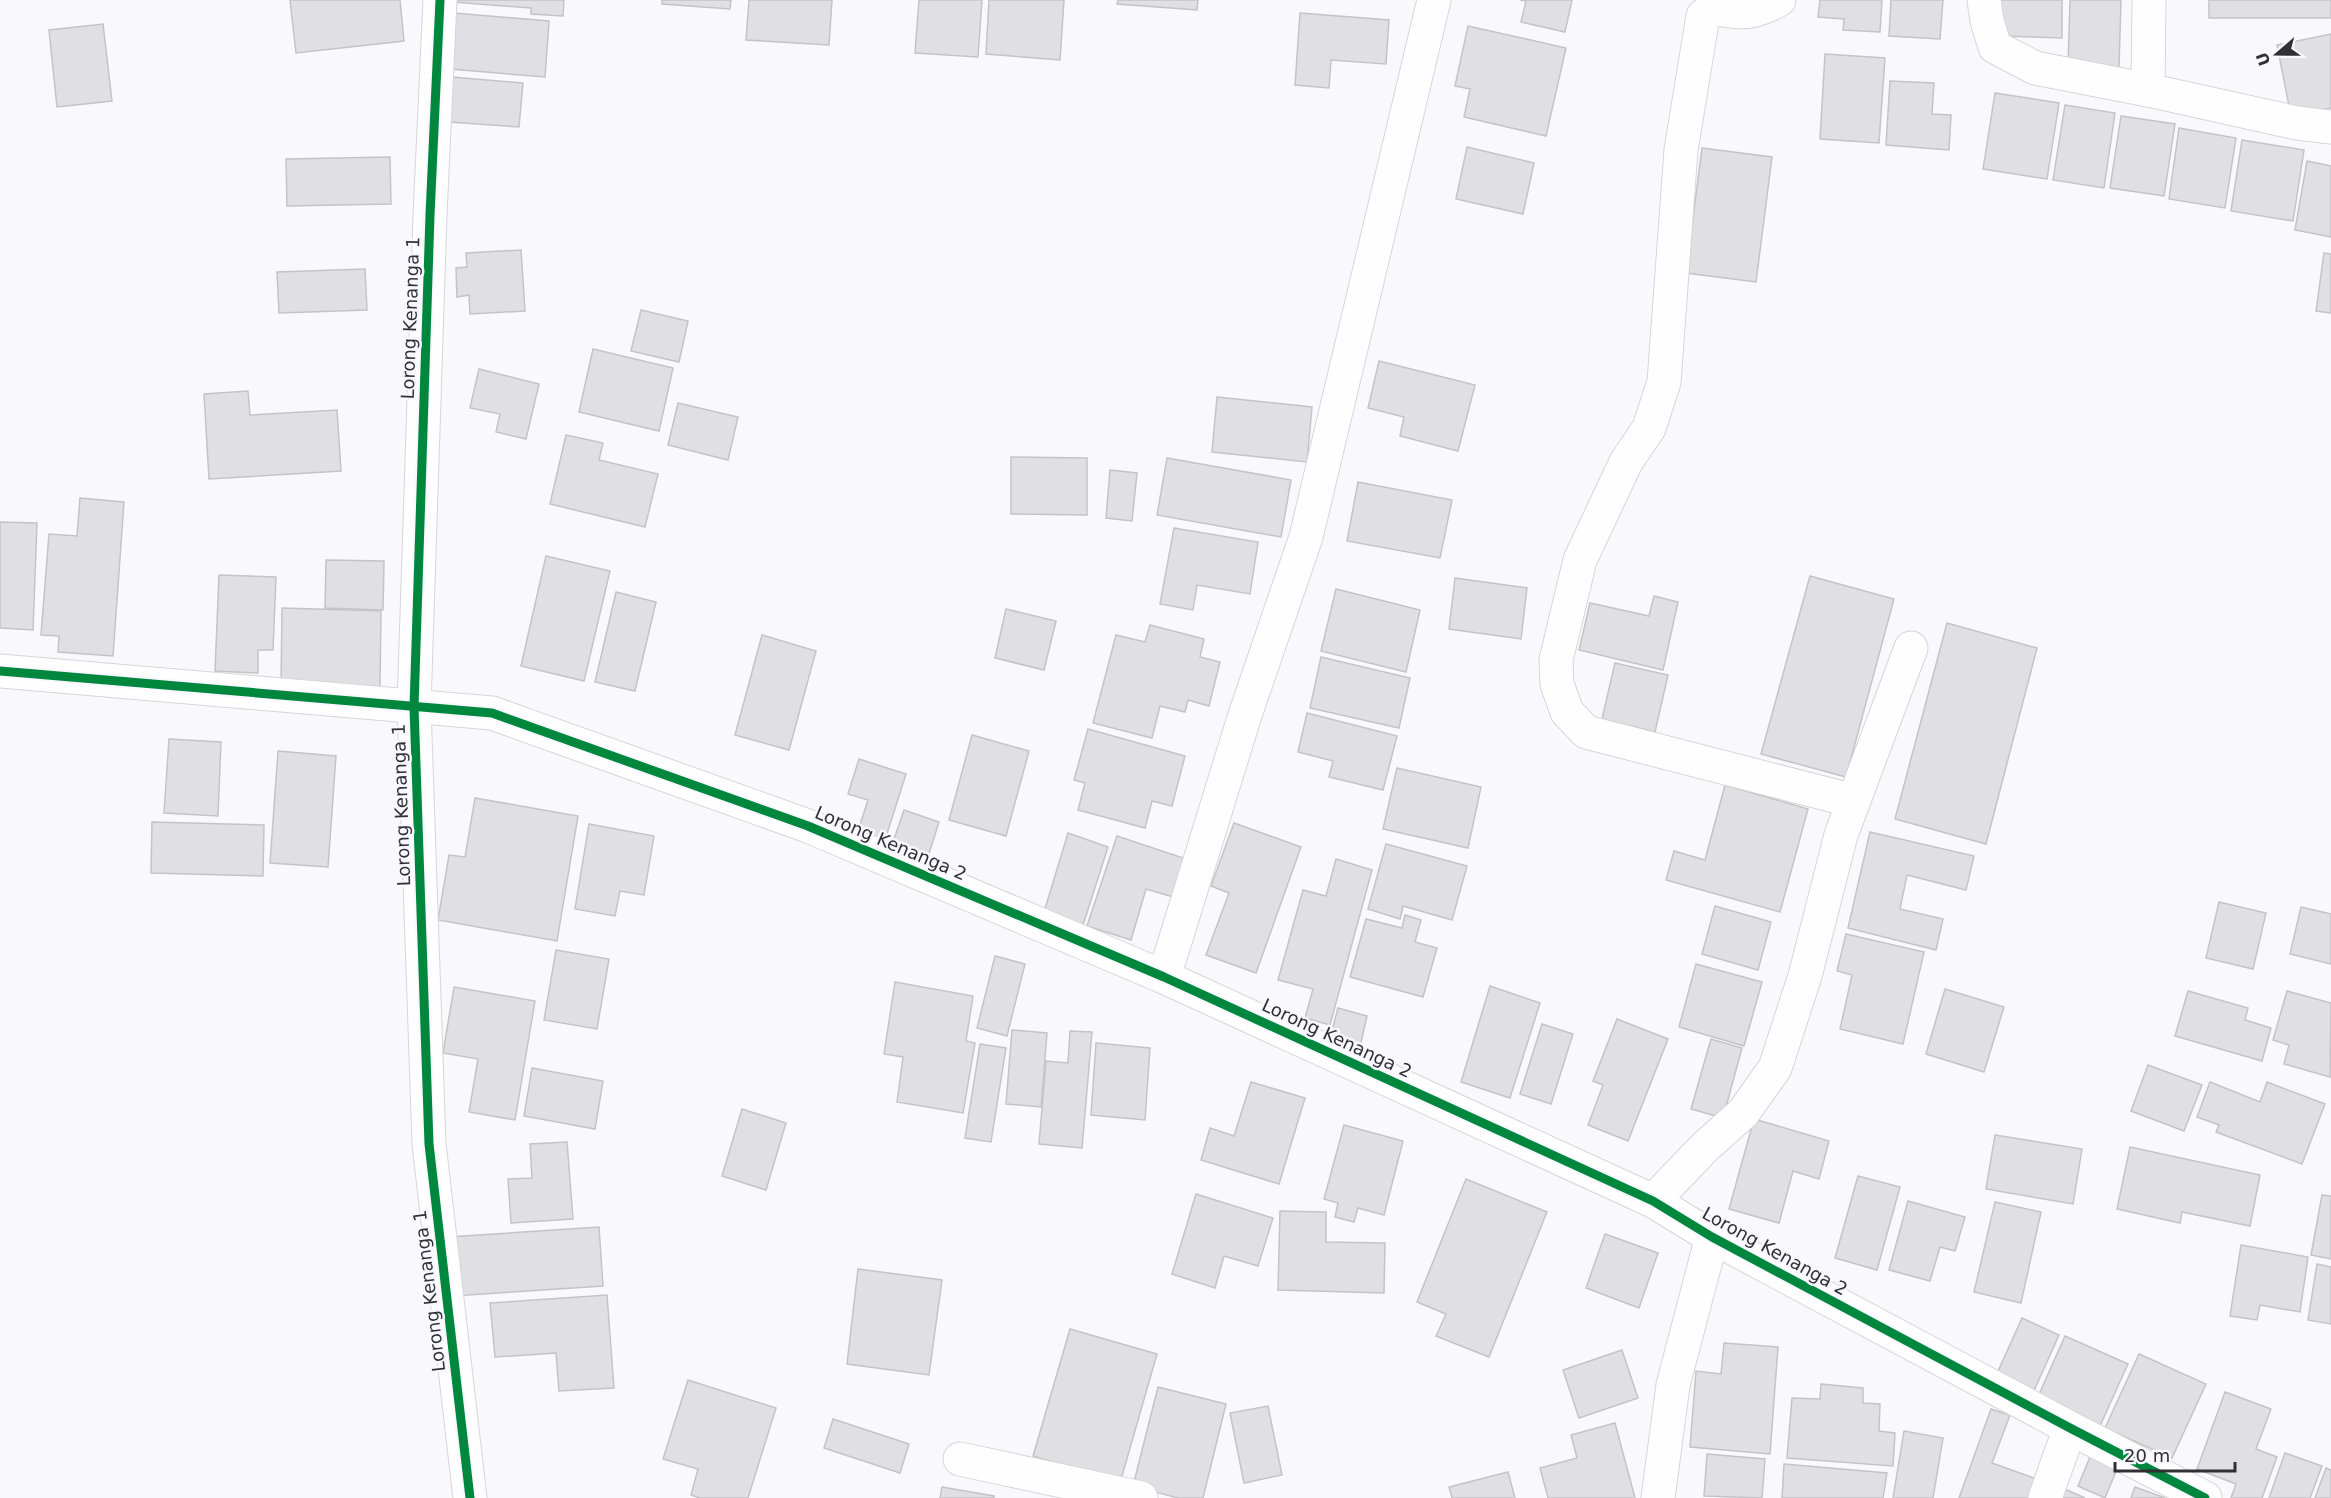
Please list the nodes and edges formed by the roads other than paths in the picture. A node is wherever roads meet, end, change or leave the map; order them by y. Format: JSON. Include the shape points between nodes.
{"nodes":[{"id":1,"x":440,"y":0,"type":"edge"},
{"id":2,"x":1434,"y":0,"type":"edge"},
{"id":3,"x":1779,"y":0,"type":"edge"},
{"id":4,"x":1984,"y":0,"type":"edge"},
{"id":5,"x":2149,"y":0,"type":"edge"},
{"id":6,"x":2148,"y":90,"type":"junction"},
{"id":7,"x":2331,"y":127,"type":"edge"},
{"id":8,"x":1911,"y":648,"type":"dead end"},
{"id":9,"x":0,"y":671,"type":"edge"},
{"id":10,"x":414,"y":707,"type":"junction"},
{"id":11,"x":1854,"y":801,"type":"junction"},
{"id":12,"x":1164,"y":976,"type":"junction"},
{"id":13,"x":1653,"y":1202,"type":"junction"},
{"id":14,"x":1712,"y":1237,"type":"junction"},
{"id":15,"x":2070,"y":1428,"type":"junction"},
{"id":16,"x":960,"y":1459,"type":"dead end"},
{"id":17,"x":470,"y":1498,"type":"edge"},
{"id":18,"x":1141,"y":1498,"type":"edge"},
{"id":19,"x":1658,"y":1498,"type":"edge"},
{"id":20,"x":2045,"y":1498,"type":"edge"},
{"id":21,"x":2205,"y":1498,"type":"edge"}],
"edges":[{"from":1,"to":10,"type":"street","name":"Lorong Kenanga 1"},
{"from":2,"to":12,"type":"street","via":[[1306,537]]},
{"from":3,"to":11,"type":"street","via":[[1743,12],[1718,8],[1703,16],[1681,150],[1664,382],[1649,428],[1626,462],[1581,560],[1556,660],[1557,684],[1567,712],[1586,732]]},
{"from":4,"to":6,"type":"street","via":[[1995,47],[2035,68]]},
{"from":5,"to":6,"type":"street"},
{"from":6,"to":7,"type":"street"},
{"from":8,"to":11,"type":"street"},
{"from":9,"to":10,"type":"street","name":"Lorong Kenanga 2"},
{"from":10,"to":12,"type":"street","name":"Lorong Kenanga 2","via":[[492,714],[774,813]]},
{"from":10,"to":17,"type":"street","name":"Lorong Kenanga 1","via":[[429,1143]]},
{"from":11,"to":13,"type":"street","via":[[1775,1068],[1743,1113]]},
{"from":12,"to":13,"type":"street","name":"Lorong Kenanga 2"},
{"from":13,"to":14,"type":"street","name":"Lorong Kenanga 2"},
{"from":14,"to":15,"type":"street","name":"Lorong Kenanga 2"},
{"from":14,"to":19,"type":"street","via":[[1673,1385]]},
{"from":15,"to":20,"type":"street"},
{"from":15,"to":21,"type":"street","name":"Lorong Kenanga 2"},
{"from":16,"to":18,"type":"street"}]}
